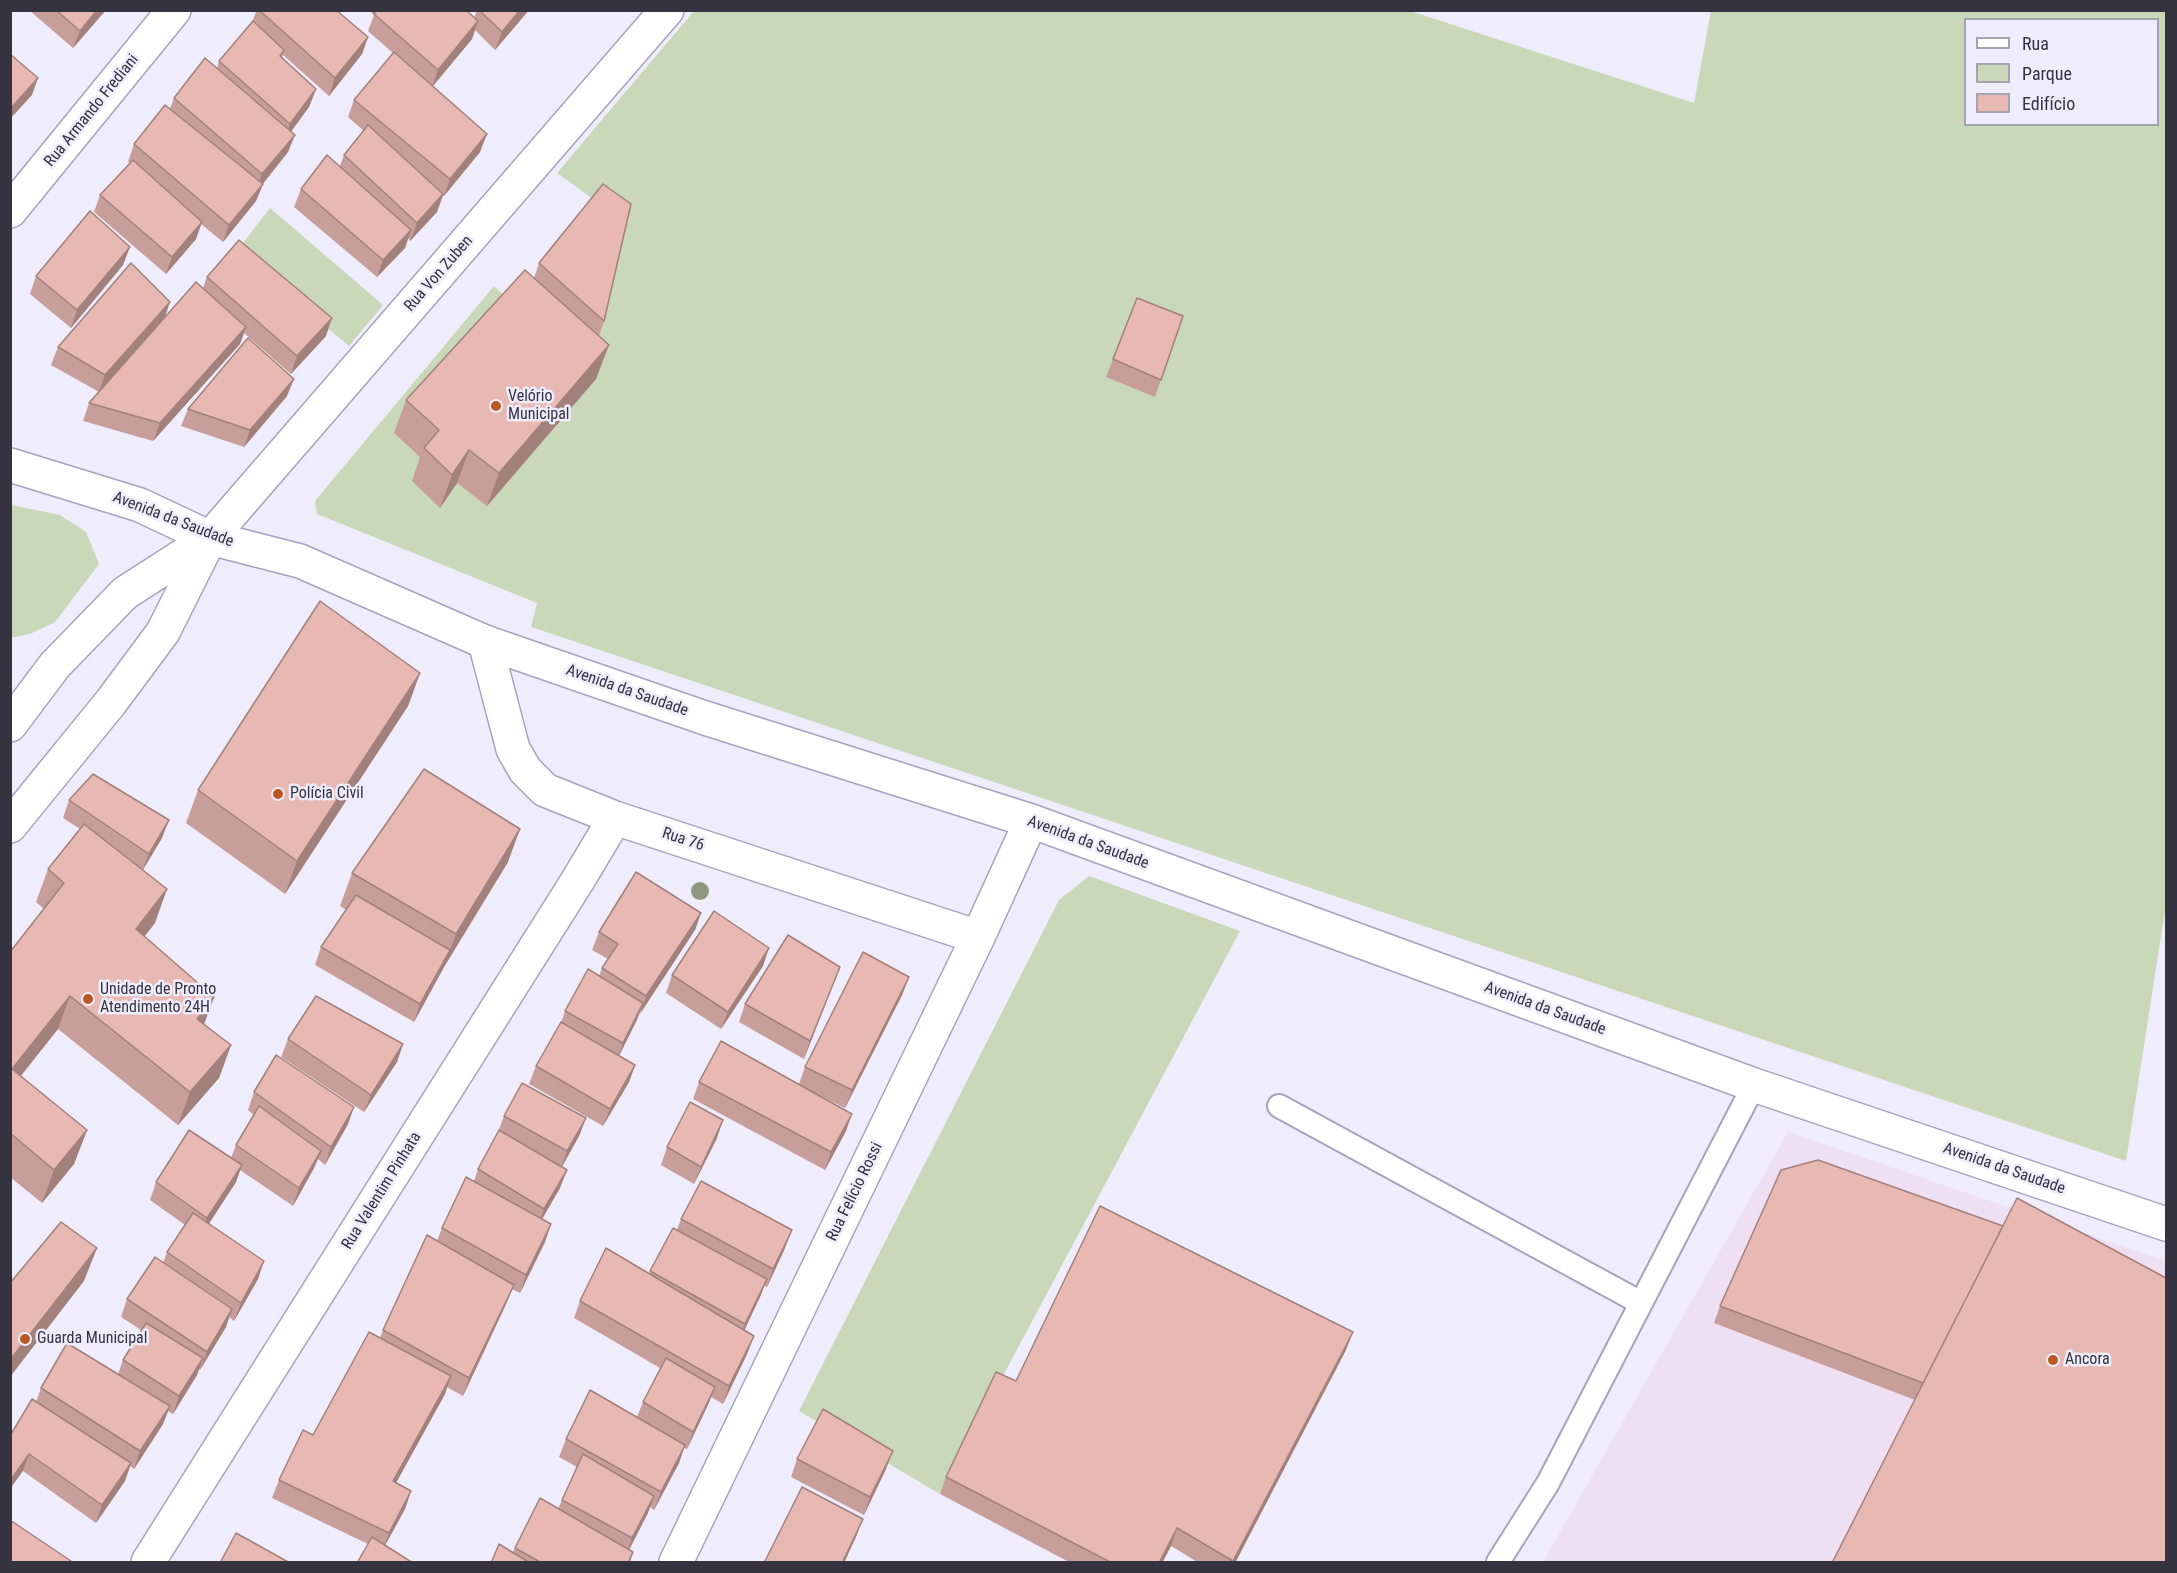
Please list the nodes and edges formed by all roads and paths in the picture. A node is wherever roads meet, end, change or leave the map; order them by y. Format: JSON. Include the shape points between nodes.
{"nodes":[{"id":1,"x":174,"y":10,"type":"edge"},
{"id":2,"x":667,"y":10,"type":"edge"},
{"id":3,"x":10,"y":211,"type":"edge"},
{"id":4,"x":10,"y":465,"type":"edge"},
{"id":5,"x":210,"y":538,"type":"junction"},
{"id":6,"x":485,"y":642,"type":"junction"},
{"id":7,"x":10,"y":725,"type":"edge"},
{"id":8,"x":615,"y":818,"type":"junction"},
{"id":9,"x":1031,"y":821,"type":"junction"},
{"id":10,"x":10,"y":826,"type":"edge"},
{"id":11,"x":978,"y":937,"type":"junction"},
{"id":12,"x":1754,"y":1085,"type":"junction"},
{"id":13,"x":1279,"y":1106,"type":"dead end"},
{"id":14,"x":2166,"y":1224,"type":"edge"},
{"id":15,"x":1641,"y":1303,"type":"junction"},
{"id":16,"x":148,"y":1563,"type":"edge"},
{"id":17,"x":676,"y":1563,"type":"edge"},
{"id":18,"x":1498,"y":1563,"type":"edge"}],
"edges":[{"from":1,"to":3,"type":"street","name":"Rua Armando Frediani"},
{"from":2,"to":5,"type":"street","name":"Rua Von Zuben"},
{"from":4,"to":5,"type":"street","name":"Avenida da Saudade","via":[[140,505]]},
{"from":5,"to":6,"type":"street","name":"Avenida da Saudade","via":[[300,561]]},
{"from":5,"to":7,"type":"street","via":[[125,592],[55,665]]},
{"from":5,"to":10,"type":"street","via":[[163,632]]},
{"from":6,"to":8,"type":"street","name":"Rua 76","via":[[513,749],[525,770],[545,790]]},
{"from":6,"to":9,"type":"street","name":"Avenida da Saudade","via":[[705,718]]},
{"from":8,"to":11,"type":"street","name":"Rua 76"},
{"from":8,"to":16,"type":"street","name":"Rua Valentim Pinhata"},
{"from":9,"to":11,"type":"street","name":"Rua Felício Rossi"},
{"from":9,"to":12,"type":"street","name":"Avenida da Saudade"},
{"from":11,"to":17,"type":"street","name":"Rua Felício Rossi"},
{"from":12,"to":14,"type":"street","name":"Avenida da Saudade"},
{"from":12,"to":15,"type":"lane"},
{"from":13,"to":15,"type":"lane"},
{"from":15,"to":18,"type":"lane","via":[[1548,1483]]}]}
